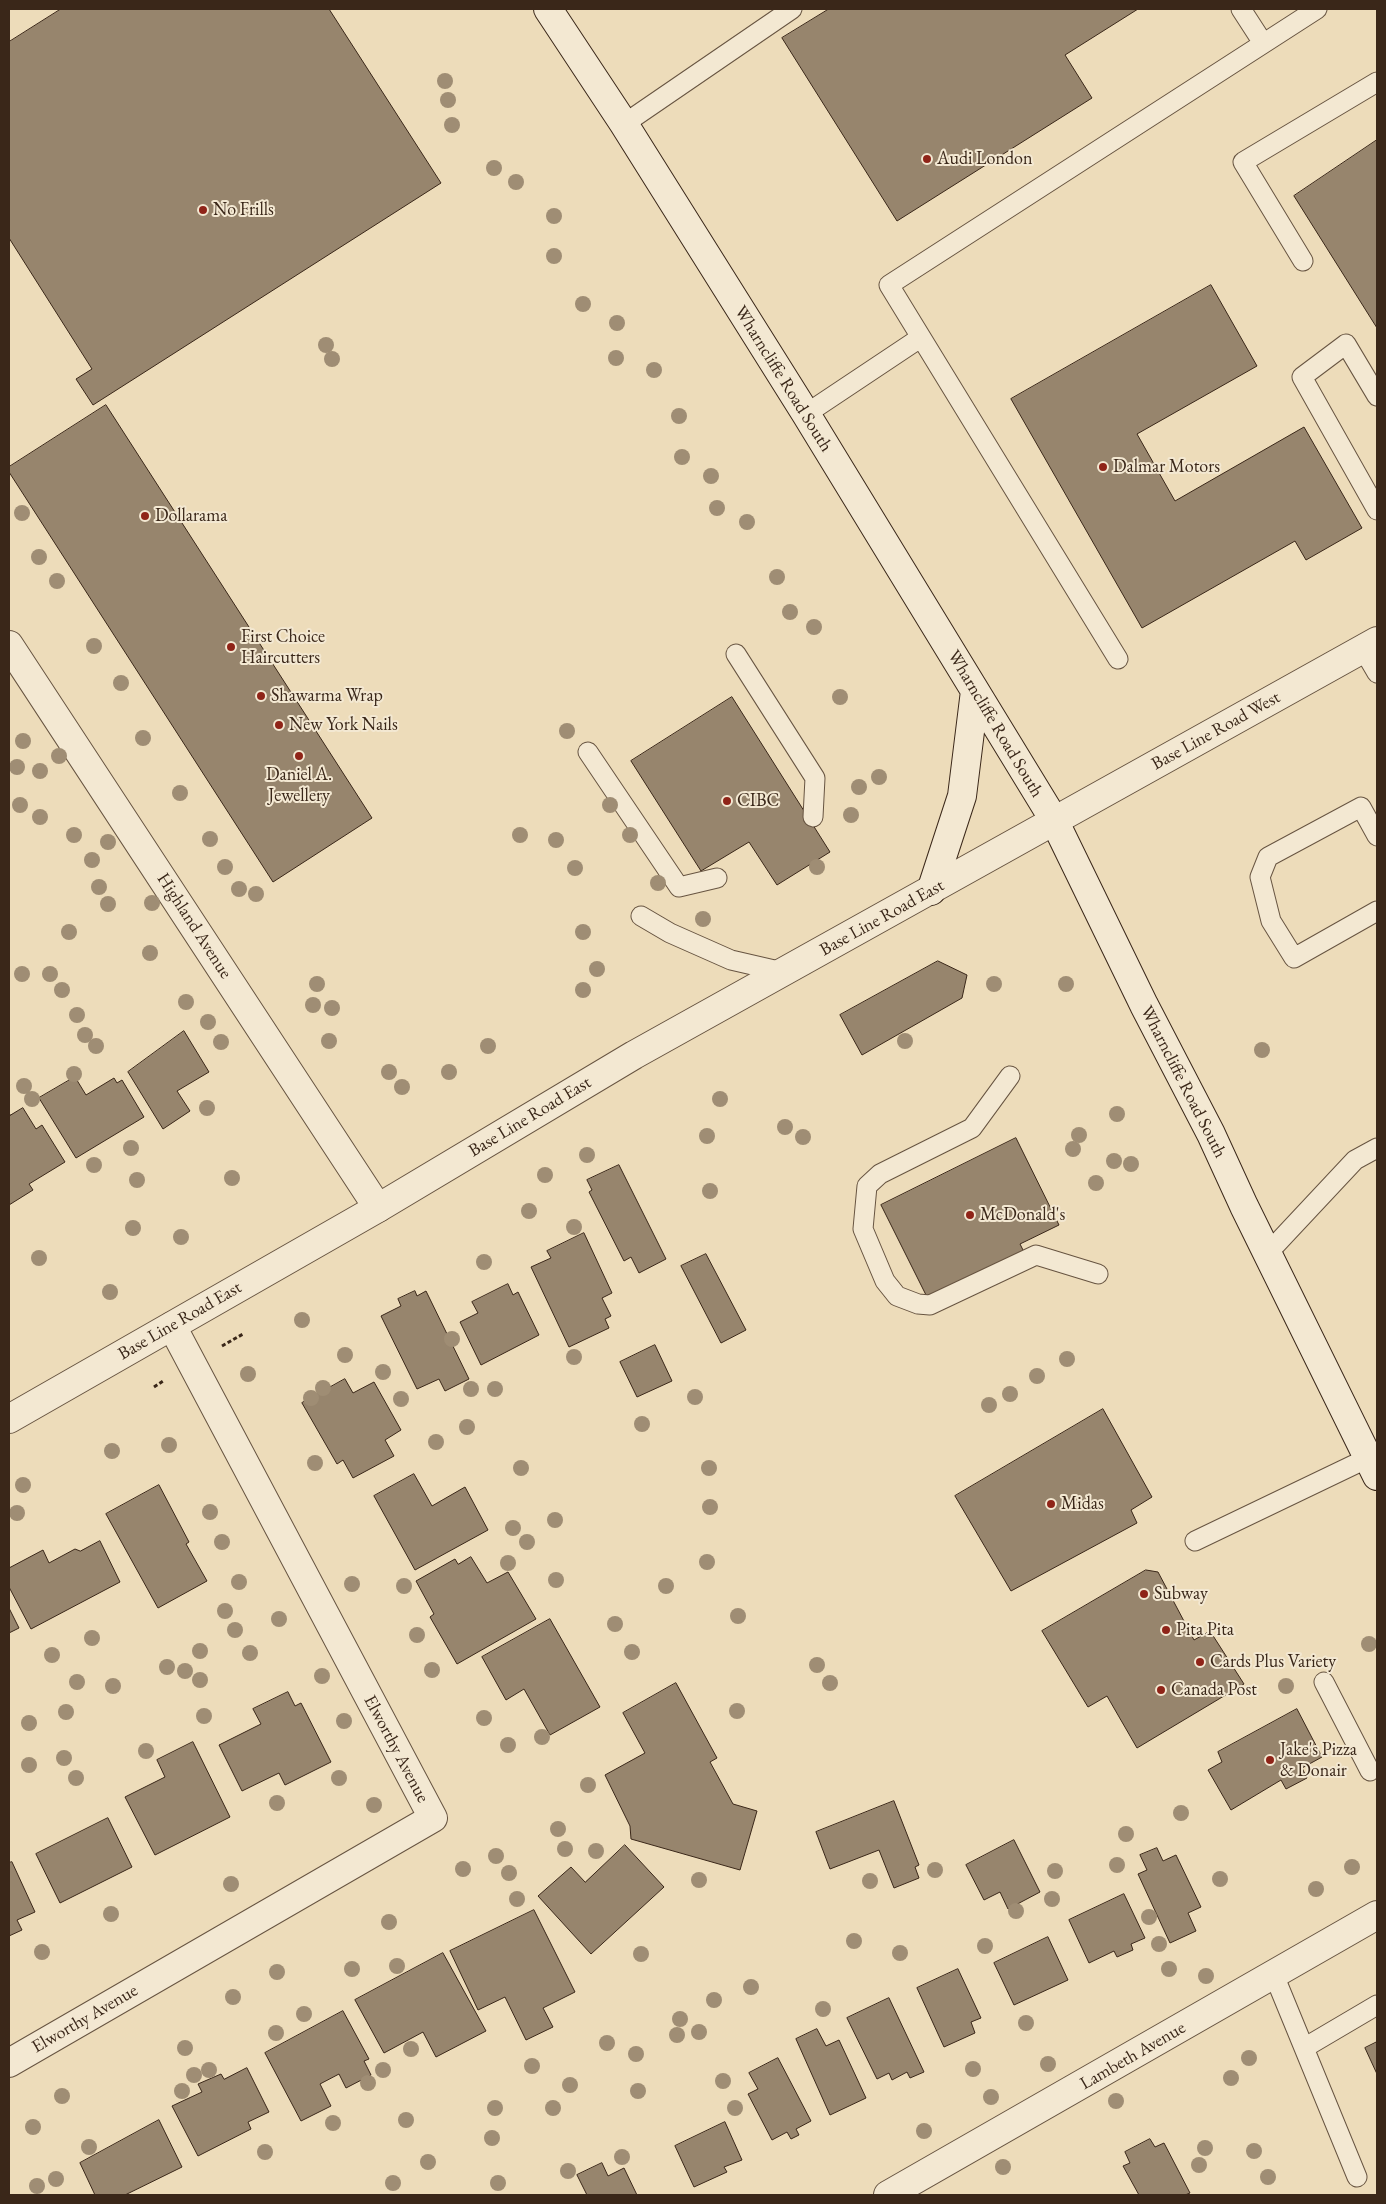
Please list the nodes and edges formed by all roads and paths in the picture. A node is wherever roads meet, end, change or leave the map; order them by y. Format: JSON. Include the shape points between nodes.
{"nodes":[{"id":1,"x":548,"y":9,"type":"edge"},
{"id":2,"x":1241,"y":9,"type":"edge"},
{"id":3,"x":1317,"y":9,"type":"edge"},
{"id":4,"x":787,"y":10,"type":"edge"},
{"id":5,"x":1263,"y":43,"type":"junction"},
{"id":6,"x":1377,"y":82,"type":"edge"},
{"id":7,"x":624,"y":124,"type":"junction"},
{"id":8,"x":1303,"y":261,"type":"dead end"},
{"id":9,"x":920,"y":338,"type":"junction"},
{"id":10,"x":1377,"y":396,"type":"edge"},
{"id":11,"x":806,"y":414,"type":"junction"},
{"id":12,"x":1377,"y":510,"type":"edge"},
{"id":13,"x":9,"y":645,"type":"edge"},
{"id":14,"x":1370,"y":645,"type":"edge"},
{"id":15,"x":736,"y":654,"type":"dead end"},
{"id":16,"x":1118,"y":659,"type":"dead end"},
{"id":17,"x":1377,"y":673,"type":"edge"},
{"id":18,"x":975,"y":691,"type":"junction"},
{"id":19,"x":588,"y":752,"type":"dead end"},
{"id":20,"x":813,"y":817,"type":"dead end"},
{"id":21,"x":1054,"y":820,"type":"junction"},
{"id":22,"x":1377,"y":836,"type":"edge"},
{"id":23,"x":717,"y":878,"type":"dead end"},
{"id":24,"x":931,"y":891,"type":"junction"},
{"id":25,"x":1377,"y":911,"type":"edge"},
{"id":26,"x":641,"y":916,"type":"dead end"},
{"id":27,"x":783,"y":972,"type":"junction"},
{"id":28,"x":1010,"y":1076,"type":"dead end"},
{"id":29,"x":1377,"y":1148,"type":"edge"},
{"id":30,"x":378,"y":1208,"type":"junction"},
{"id":31,"x":1268,"y":1254,"type":"junction"},
{"id":32,"x":1098,"y":1274,"type":"dead end"},
{"id":33,"x":172,"y":1326,"type":"junction"},
{"id":34,"x":9,"y":1419,"type":"edge"},
{"id":35,"x":1372,"y":1467,"type":"edge"},
{"id":36,"x":1195,"y":1540,"type":"dead end"},
{"id":37,"x":1324,"y":1682,"type":"dead end"},
{"id":38,"x":1370,"y":1771,"type":"dead end"},
{"id":39,"x":1377,"y":1916,"type":"edge"},
{"id":40,"x":1274,"y":1975,"type":"junction"},
{"id":41,"x":1377,"y":2005,"type":"edge"},
{"id":42,"x":1304,"y":2048,"type":"junction"},
{"id":43,"x":9,"y":2063,"type":"edge"},
{"id":44,"x":1357,"y":2177,"type":"dead end"},
{"id":45,"x":888,"y":2195,"type":"edge"}],
"edges":[{"from":1,"to":7,"type":"street","name":"Wharncliffe Road South"},
{"from":2,"to":5,"type":"lane"},
{"from":3,"to":5,"type":"lane"},
{"from":4,"to":7,"type":"lane"},
{"from":5,"to":9,"type":"lane","via":[[889,285]]},
{"from":6,"to":8,"type":"lane","via":[[1243,162]]},
{"from":7,"to":11,"type":"street","name":"Wharncliffe Road South"},
{"from":9,"to":11,"type":"lane"},
{"from":9,"to":16,"type":"lane"},
{"from":10,"to":12,"type":"lane","via":[[1346,344],[1302,377]]},
{"from":11,"to":18,"type":"street","name":"Wharncliffe Road South"},
{"from":13,"to":30,"type":"street","name":"Highland Avenue"},
{"from":14,"to":17,"type":"lane"},
{"from":14,"to":21,"type":"street","name":"Base Line Road West"},
{"from":15,"to":20,"type":"lane","via":[[815,778]]},
{"from":18,"to":21,"type":"street","name":"Wharncliffe Road South"},
{"from":18,"to":24,"type":"street","via":[[962,796]]},
{"from":19,"to":23,"type":"lane","via":[[679,887]]},
{"from":21,"to":24,"type":"street","name":"Base Line Road East"},
{"from":21,"to":31,"type":"street","name":"Wharncliffe Road South"},
{"from":22,"to":25,"type":"lane","via":[[1362,807],[1268,858],[1260,877],[1271,921],[1294,958]]},
{"from":24,"to":27,"type":"street","name":"Base Line Road East"},
{"from":26,"to":27,"type":"lane","via":[[670,933],[731,960]]},
{"from":27,"to":30,"type":"street","name":"Base Line Road East","via":[[634,1055]]},
{"from":28,"to":32,"type":"lane","via":[[972,1128],[880,1174],[867,1186],[862,1229],[882,1273],[897,1296],[918,1304],[930,1305],[1036,1255]]},
{"from":29,"to":31,"type":"lane","via":[[1355,1160]]},
{"from":30,"to":33,"type":"street","name":"Base Line Road East"},
{"from":31,"to":35,"type":"street","name":"Wharncliffe Road South"},
{"from":33,"to":34,"type":"street","name":"Base Line Road East"},
{"from":33,"to":43,"type":"street","name":"Elworthy Avenue","via":[[433,1818]]},
{"from":35,"to":36,"type":"lane"},
{"from":37,"to":38,"type":"lane"},
{"from":39,"to":40,"type":"street","name":"Lambeth Avenue"},
{"from":40,"to":42,"type":"lane"},
{"from":40,"to":45,"type":"street","name":"Lambeth Avenue"},
{"from":41,"to":42,"type":"lane"},
{"from":42,"to":44,"type":"lane"}]}
